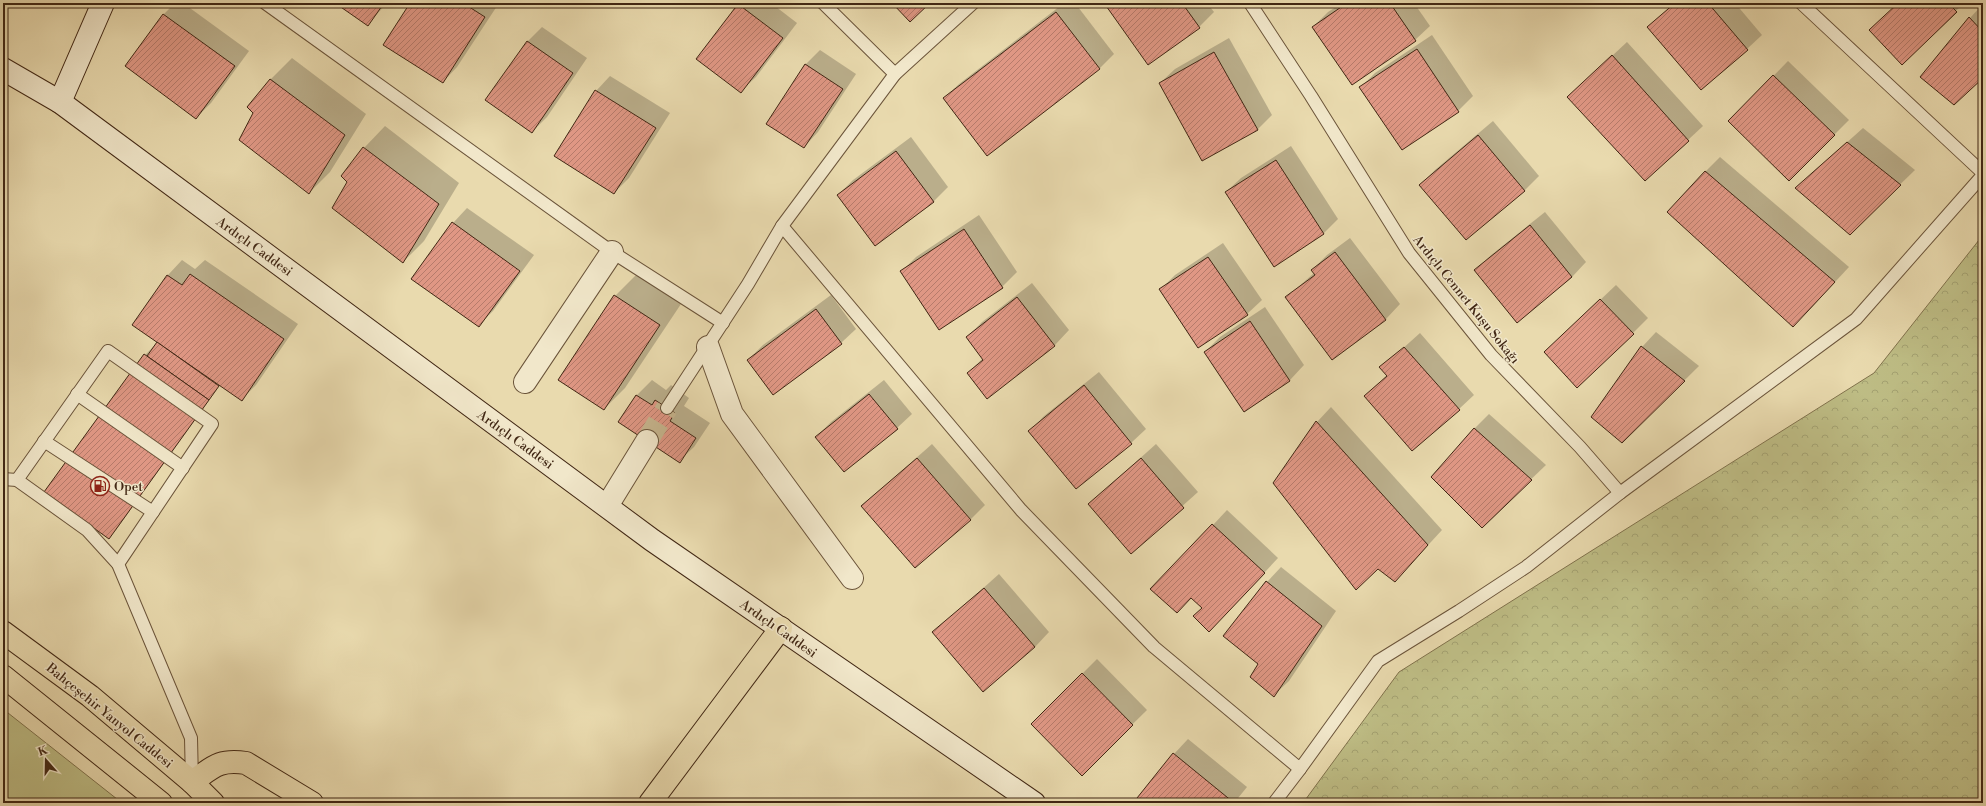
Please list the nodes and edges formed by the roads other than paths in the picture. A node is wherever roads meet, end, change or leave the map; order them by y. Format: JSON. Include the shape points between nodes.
{"nodes":[{"id":1,"x":103,"y":3,"type":"edge"},
{"id":2,"x":265,"y":3,"type":"edge"},
{"id":3,"x":823,"y":3,"type":"edge"},
{"id":4,"x":973,"y":3,"type":"edge"},
{"id":5,"x":1250,"y":3,"type":"edge"},
{"id":6,"x":1801,"y":3,"type":"edge"},
{"id":7,"x":3,"y":69,"type":"edge"},
{"id":8,"x":896,"y":74,"type":"junction"},
{"id":9,"x":60,"y":102,"type":"junction"},
{"id":10,"x":1983,"y":174,"type":"edge"},
{"id":11,"x":782,"y":226,"type":"junction"},
{"id":12,"x":612,"y":252,"type":"junction"},
{"id":13,"x":723,"y":323,"type":"junction"},
{"id":14,"x":708,"y":346,"type":"junction"},
{"id":15,"x":525,"y":382,"type":"dead end"},
{"id":16,"x":77,"y":394,"type":"junction"},
{"id":17,"x":667,"y":408,"type":"tunnel mouth"},
{"id":18,"x":44,"y":441,"type":"junction"},
{"id":19,"x":647,"y":441,"type":"tunnel mouth"},
{"id":20,"x":183,"y":468,"type":"junction"},
{"id":21,"x":3,"y":478,"type":"edge"},
{"id":22,"x":17,"y":480,"type":"junction"},
{"id":23,"x":1620,"y":493,"type":"junction"},
{"id":24,"x":607,"y":506,"type":"junction"},
{"id":25,"x":153,"y":512,"type":"junction"},
{"id":26,"x":118,"y":564,"type":"junction"},
{"id":27,"x":852,"y":578,"type":"dead end"},
{"id":28,"x":781,"y":628,"type":"junction"},
{"id":29,"x":3,"y":632,"type":"edge"},
{"id":30,"x":3,"y":676,"type":"edge"},
{"id":31,"x":1300,"y":769,"type":"junction"},
{"id":32,"x":192,"y":782,"type":"junction"},
{"id":33,"x":161,"y":803,"type":"edge"},
{"id":34,"x":213,"y":803,"type":"edge"},
{"id":35,"x":312,"y":803,"type":"edge"},
{"id":36,"x":650,"y":803,"type":"edge"},
{"id":37,"x":1034,"y":803,"type":"edge"},
{"id":38,"x":1274,"y":803,"type":"edge"}],
"edges":[{"from":1,"to":9,"type":"main road"},
{"from":2,"to":12,"type":"lane"},
{"from":3,"to":8,"type":"lane"},
{"from":4,"to":8,"type":"lane"},
{"from":5,"to":23,"type":"lane","name":"Ardıçlı Cennet Kuşu Sokağı","via":[[1409,253],[1491,355],[1580,447]]},
{"from":6,"to":10,"type":"lane"},
{"from":7,"to":9,"type":"main road","name":"Ardıçlı Caddesi"},
{"from":8,"to":11,"type":"lane"},
{"from":9,"to":24,"type":"main road","name":"Ardıçlı Caddesi"},
{"from":10,"to":23,"type":"lane","via":[[1856,319]]},
{"from":11,"to":13,"type":"lane"},
{"from":11,"to":31,"type":"lane","via":[[1021,510],[1154,648]]},
{"from":12,"to":13,"type":"lane"},
{"from":12,"to":15,"type":"main road"},
{"from":13,"to":14,"type":"lane"},
{"from":14,"to":17,"type":"lane"},
{"from":14,"to":27,"type":"main road","via":[[732,414]]},
{"from":16,"to":18,"type":"lane"},
{"from":16,"to":20,"type":"lane"},
{"from":16,"to":20,"type":"lane","via":[[108,351],[212,424]]},
{"from":18,"to":22,"type":"lane"},
{"from":18,"to":25,"type":"lane"},
{"from":19,"to":24,"type":"main road"},
{"from":20,"to":25,"type":"lane"},
{"from":21,"to":22,"type":"lane"},
{"from":22,"to":26,"type":"lane","via":[[87,530]]},
{"from":23,"to":31,"type":"lane","via":[[1526,567],[1378,661]]},
{"from":24,"to":28,"type":"main road","name":"Ardıçlı Caddesi"},
{"from":25,"to":26,"type":"lane"},
{"from":26,"to":32,"type":"lane","via":[[191,738]]},
{"from":28,"to":36,"type":"main road"},
{"from":28,"to":37,"type":"main road","name":"Ardıçlı Caddesi"},
{"from":29,"to":32,"type":"main road","name":"Bahçeşehir Yanyol Caddesi","via":[[90,696]]},
{"from":30,"to":33,"type":"main road"},
{"from":31,"to":38,"type":"lane"},
{"from":32,"to":34,"type":"main road","name":"Bahçeşehir Yanyol Caddesi"},
{"from":32,"to":35,"type":"main road","via":[[218,764],[233,761],[246,763]]}]}
